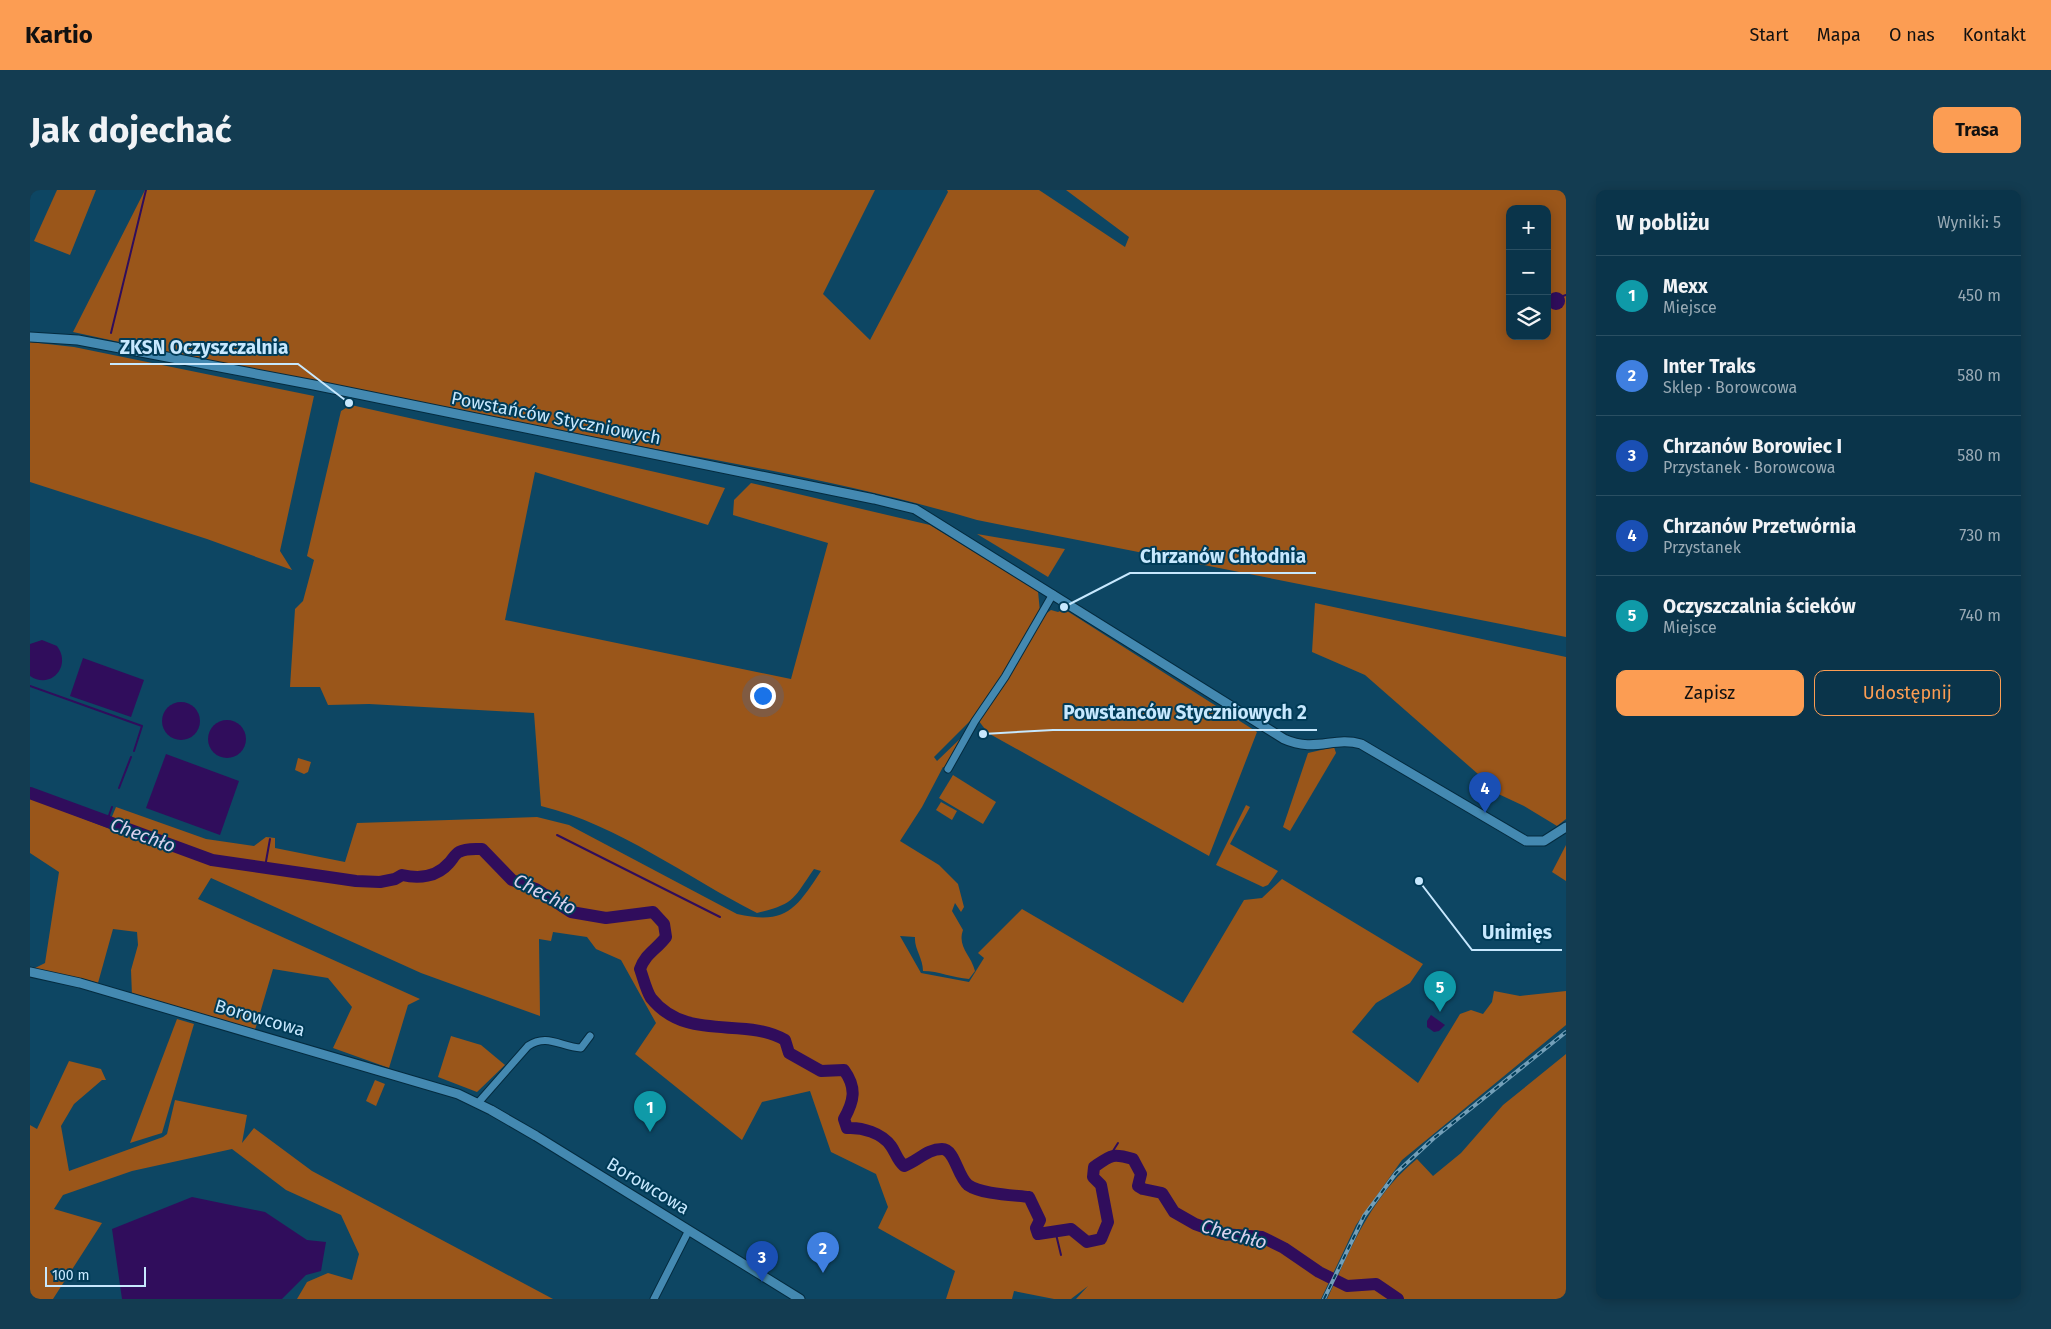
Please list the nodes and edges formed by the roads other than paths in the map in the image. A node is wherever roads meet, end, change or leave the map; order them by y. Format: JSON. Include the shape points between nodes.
{"nodes":[{"id":1,"x":30,"y":337,"type":"edge"},
{"id":2,"x":1053,"y":594,"type":"junction"},
{"id":3,"x":948,"y":769,"type":"dead end"},
{"id":4,"x":1566,"y":826,"type":"edge"},
{"id":5,"x":30,"y":972,"type":"edge"},
{"id":6,"x":590,"y":1036,"type":"dead end"},
{"id":7,"x":478,"y":1103,"type":"junction"},
{"id":8,"x":689,"y":1230,"type":"junction"},
{"id":9,"x":654,"y":1299,"type":"edge"},
{"id":10,"x":800,"y":1299,"type":"edge"}],
"edges":[{"from":1,"to":2,"type":"street","name":"Powstańców Styczniowych","via":[[78,340],[900,504],[928,515]]},
{"from":2,"to":3,"type":"street"},
{"from":2,"to":4,"type":"street","name":"Powstańców Styczniowych","via":[[1289,741],[1307,746],[1352,741],[1361,744],[1526,841],[1544,841]]},
{"from":5,"to":7,"type":"street","name":"Borowcowa","via":[[80,983],[393,1073]]},
{"from":6,"to":7,"type":"street","via":[[581,1048],[548,1040],[535,1041]]},
{"from":7,"to":8,"type":"street","name":"Borowcowa"},
{"from":8,"to":9,"type":"street"},
{"from":8,"to":10,"type":"street","name":"Borowcowa"}]}
